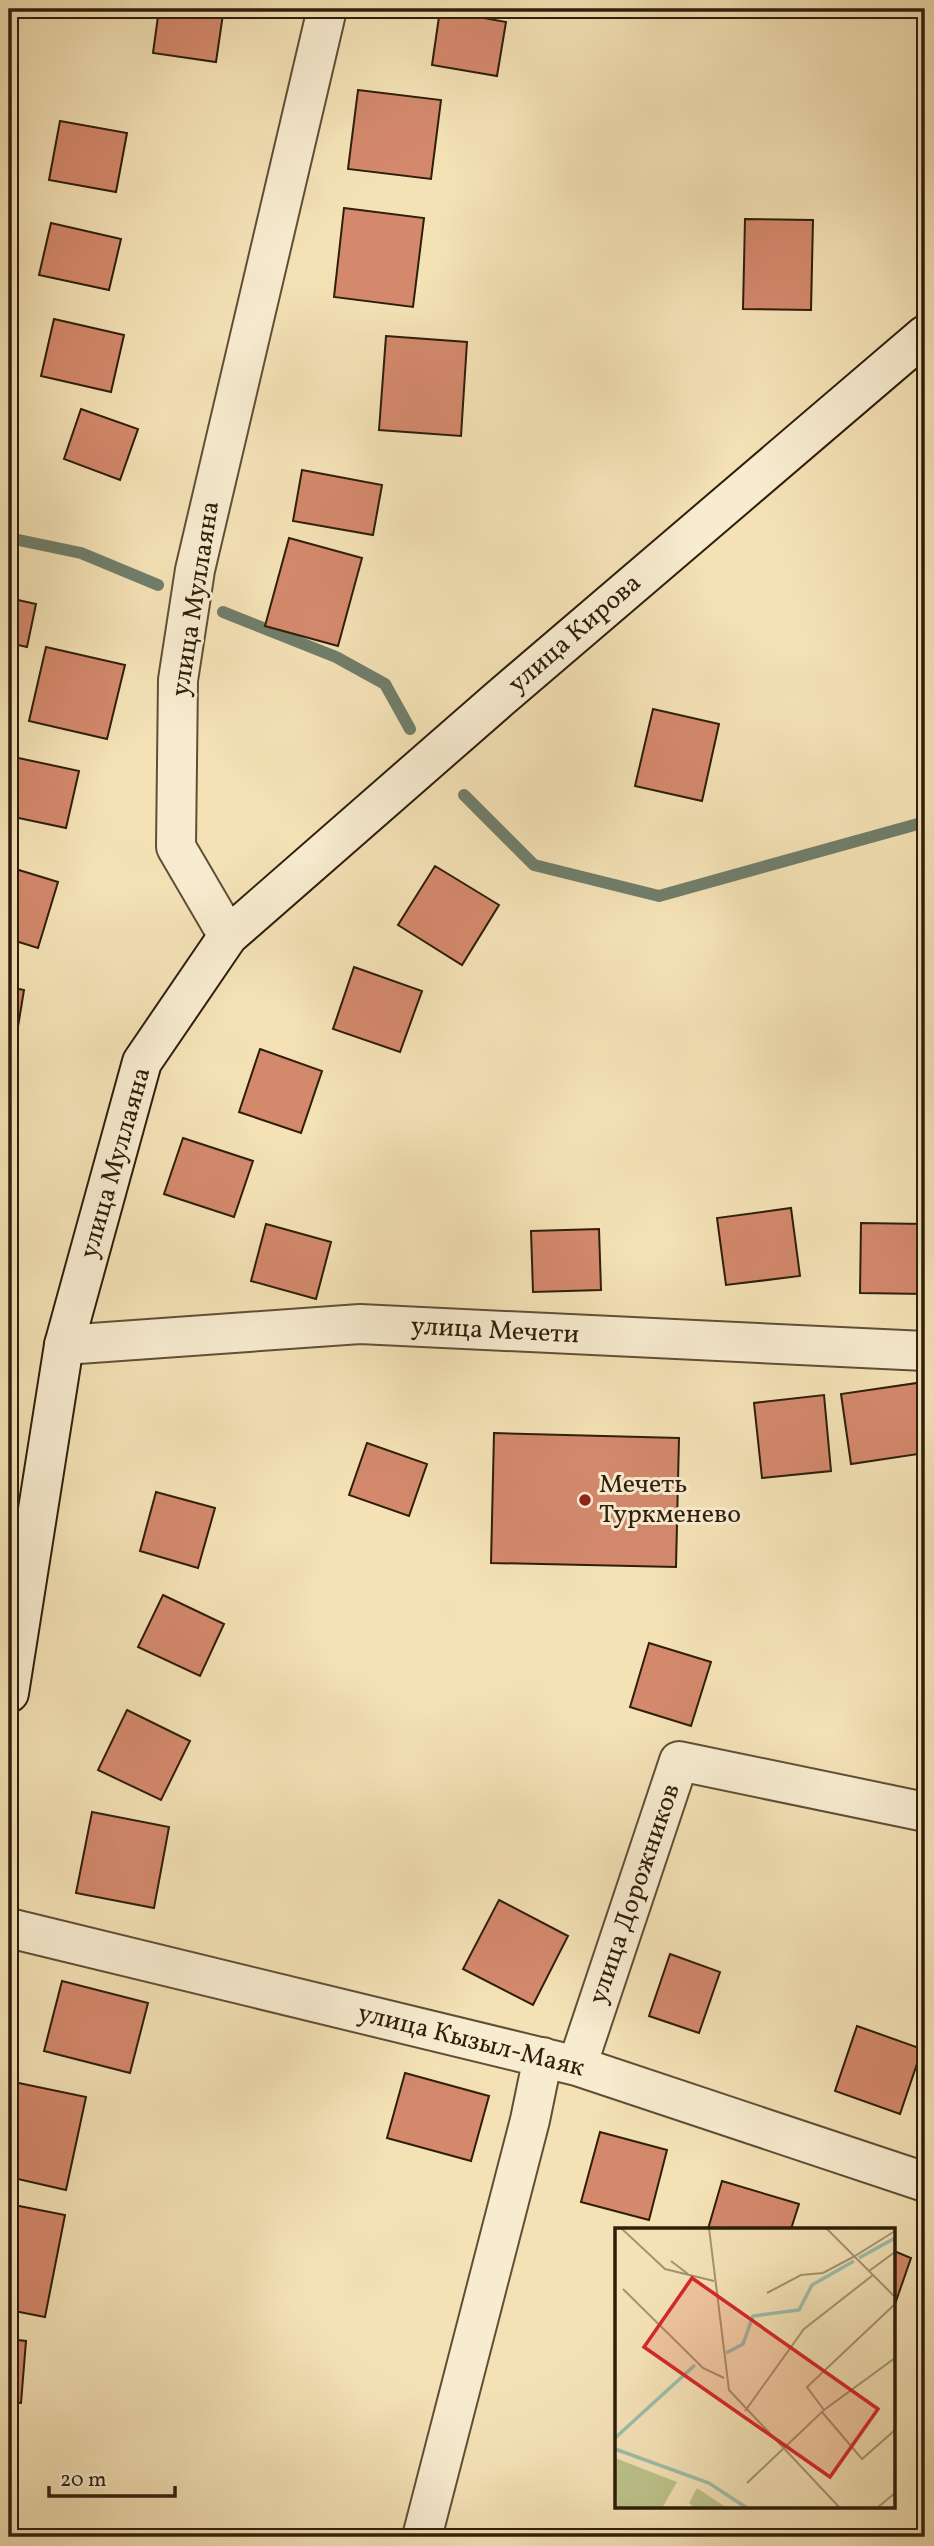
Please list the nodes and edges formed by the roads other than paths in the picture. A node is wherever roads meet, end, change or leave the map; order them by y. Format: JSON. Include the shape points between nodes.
{"nodes":[{"id":1,"x":327,"y":9,"type":"edge"},
{"id":2,"x":925,"y":335,"type":"edge"},
{"id":3,"x":228,"y":936,"type":"junction"},
{"id":4,"x":64,"y":1345,"type":"junction"},
{"id":5,"x":925,"y":1351,"type":"edge"},
{"id":6,"x":9,"y":1693,"type":"edge"},
{"id":7,"x":925,"y":1812,"type":"edge"},
{"id":8,"x":9,"y":1928,"type":"edge"},
{"id":9,"x":560,"y":2062,"type":"junction"},
{"id":10,"x":925,"y":2182,"type":"edge"},
{"id":11,"x":422,"y":2537,"type":"edge"}],
"edges":[{"from":1,"to":3,"type":"street","name":"улица Муллаяна","via":[[195,570],[178,680],[176,848]]},
{"from":2,"to":3,"type":"street","name":"улица Кирова"},
{"from":3,"to":4,"type":"street","name":"улица Муллаяна","via":[[142,1062]]},
{"from":4,"to":5,"type":"street","name":"улица Мечети","via":[[360,1324]]},
{"from":4,"to":6,"type":"street","name":"улица Муллаяна"},
{"from":7,"to":9,"type":"street","name":"улица Дорожников","via":[[679,1761]]},
{"from":8,"to":9,"type":"street","name":"улица Кызыл-Маяк"},
{"from":9,"to":10,"type":"street","name":"улица Кызыл-Маяк"},
{"from":9,"to":11,"type":"street","name":"улица Дорожников","via":[[530,2120]]}]}
